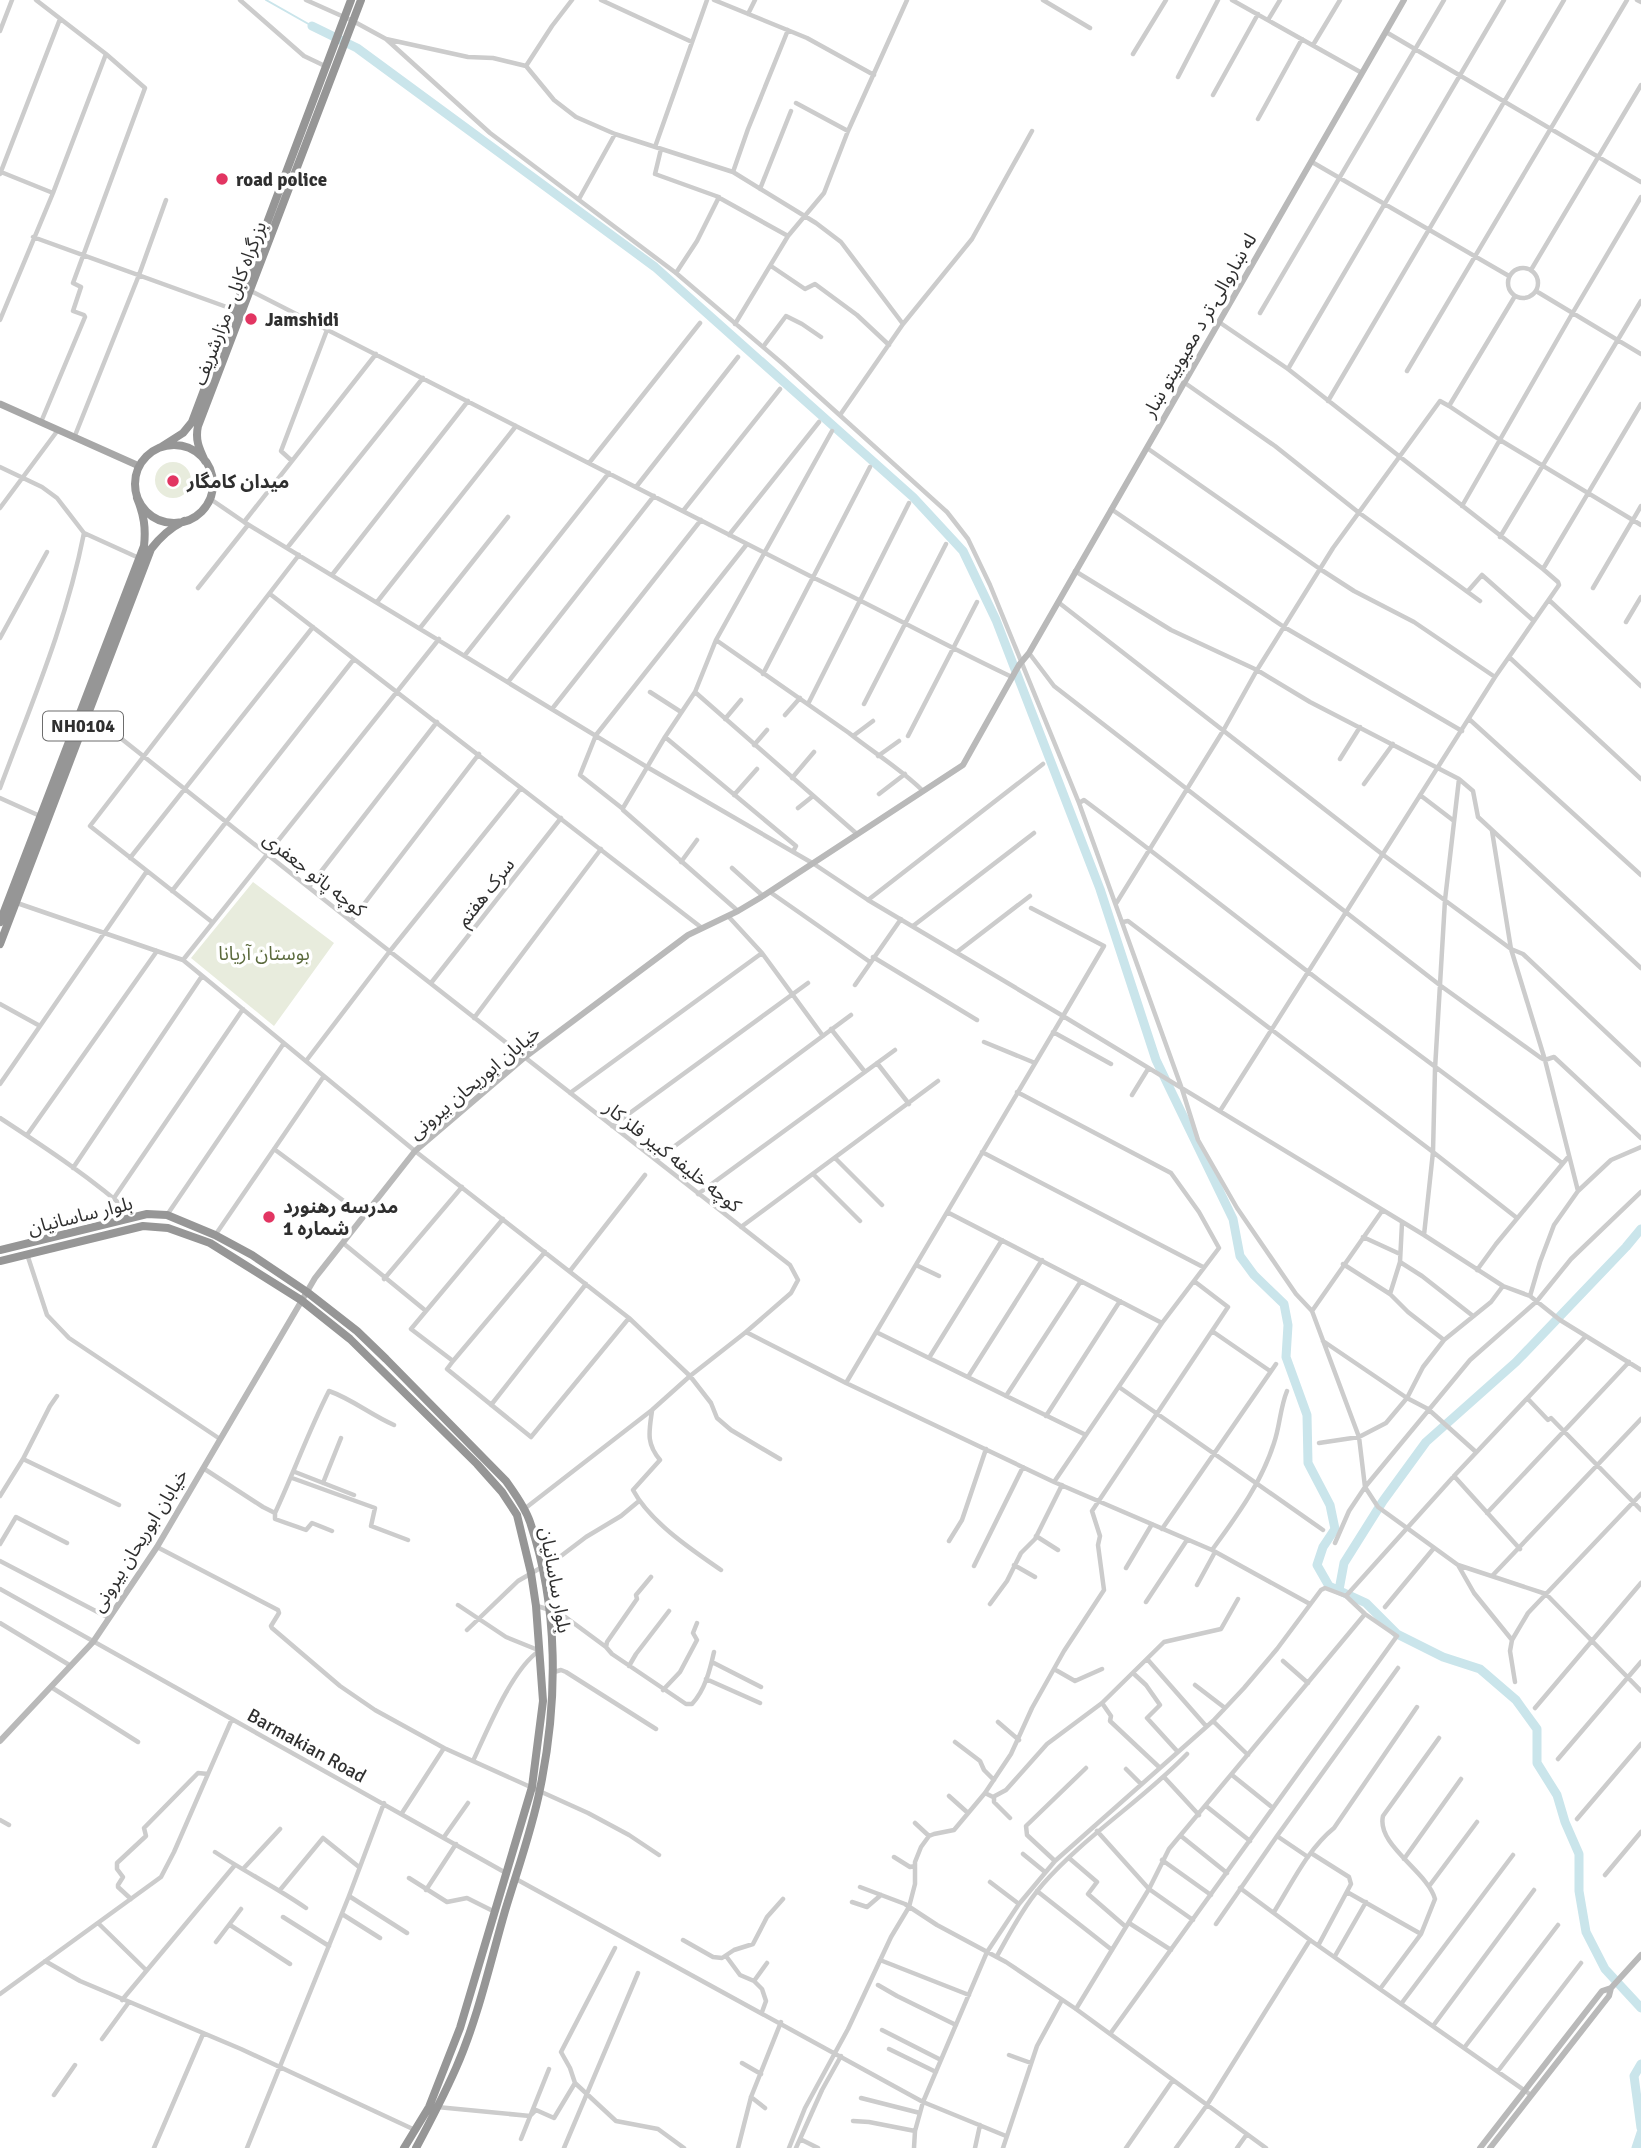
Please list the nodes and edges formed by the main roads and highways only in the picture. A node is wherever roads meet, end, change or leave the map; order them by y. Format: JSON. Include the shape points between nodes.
{"nodes":[{"id":1,"x":351,"y":0,"type":"edge"},
{"id":2,"x":361,"y":0,"type":"edge"},
{"id":3,"x":348,"y":21,"type":"junction"},
{"id":4,"x":334,"y":56,"type":"junction"},
{"id":5,"x":247,"y":289,"type":"junction"},
{"id":6,"x":0,"y":404,"type":"edge"},
{"id":7,"x":160,"y":447,"type":"junction"},
{"id":8,"x":205,"y":461,"type":"junction"},
{"id":9,"x":139,"y":466,"type":"junction"},
{"id":10,"x":137,"y":498,"type":"junction"},
{"id":11,"x":184,"y":521,"type":"junction"},
{"id":12,"x":44,"y":818,"type":"junction"},
{"id":13,"x":8,"y":900,"type":"edge"},
{"id":14,"x":0,"y":922,"type":"edge"},
{"id":15,"x":0,"y":944,"type":"edge"},
{"id":16,"x":0,"y":1251,"type":"edge"},
{"id":17,"x":0,"y":1261,"type":"edge"},
{"id":18,"x":520,"y":1512,"type":"junction"},
{"id":19,"x":536,"y":1788,"type":"junction"},
{"id":20,"x":511,"y":1876,"type":"junction"},
{"id":21,"x":433,"y":2107,"type":"junction"},
{"id":22,"x":404,"y":2148,"type":"edge"},
{"id":23,"x":416,"y":2148,"type":"edge"}],
"edges":[{"from":1,"to":3,"type":"highway","name":"بزرگراه کابل - مزارشریف"},
{"from":2,"to":3,"type":"highway","name":"بزرگراه کابل - مزارشریف"},
{"from":3,"to":4,"type":"highway","name":"بزرگراه کابل - مزارشریف"},
{"from":4,"to":5,"type":"highway","name":"بزرگراه کابل - مزارشریف"},
{"from":4,"to":5,"type":"highway","name":"بزرگراه کابل - مزارشریف","via":[[326,66]]},
{"from":5,"to":7,"type":"highway","name":"بزرگراه کابل - مزارشریف","via":[[192,422]]},
{"from":5,"to":8,"type":"highway","name":"بزرگراه کابل - مزارشریف","via":[[198,426],[196,436]]},
{"from":6,"to":9,"type":"main road"},
{"from":7,"to":8,"type":"highway","via":[[185,446]]},
{"from":7,"to":9,"type":"highway"},
{"from":8,"to":11,"type":"highway","number":"NH0104","via":[[211,472],[209,498],[195,516]]},
{"from":9,"to":10,"type":"highway","number":"NH0104"},
{"from":10,"to":11,"type":"highway","via":[[151,515]]},
{"from":10,"to":12,"type":"highway","number":"NH0104","via":[[144,514],[144,546]]},
{"from":11,"to":12,"type":"highway","number":"NH0104","via":[[170,528],[151,549]]},
{"from":12,"to":13,"type":"highway","number":"NH0104"},
{"from":13,"to":14,"type":"highway","number":"NH0104"},
{"from":13,"to":15,"type":"highway","number":"NH0104"},
{"from":16,"to":18,"type":"highway","name":"بلوار ساسانیان","via":[[135,1216],[167,1215],[215,1235],[307,1292],[357,1331],[506,1481]]},
{"from":17,"to":18,"type":"highway","name":"بلوار ساسانیان","via":[[143,1226],[168,1228],[210,1244],[301,1300],[350,1339]]},
{"from":18,"to":19,"type":"highway","name":"بلوار ساسانیان","via":[[536,1606],[543,1701]]},
{"from":18,"to":19,"type":"highway","name":"بلوار ساسانیان","via":[[530,1523],[542,1567],[554,1672],[549,1728]]},
{"from":19,"to":20,"type":"highway","name":"بلوار ساسانیان"},
{"from":20,"to":21,"type":"highway","name":"بلوار ساسانیان"},
{"from":20,"to":21,"type":"highway","name":"بلوار ساسانیان","via":[[479,2002],[457,2066]]},
{"from":21,"to":22,"type":"highway","name":"بلوار ساسانیان"},
{"from":21,"to":23,"type":"highway","name":"بلوار ساسانیان"}]}
